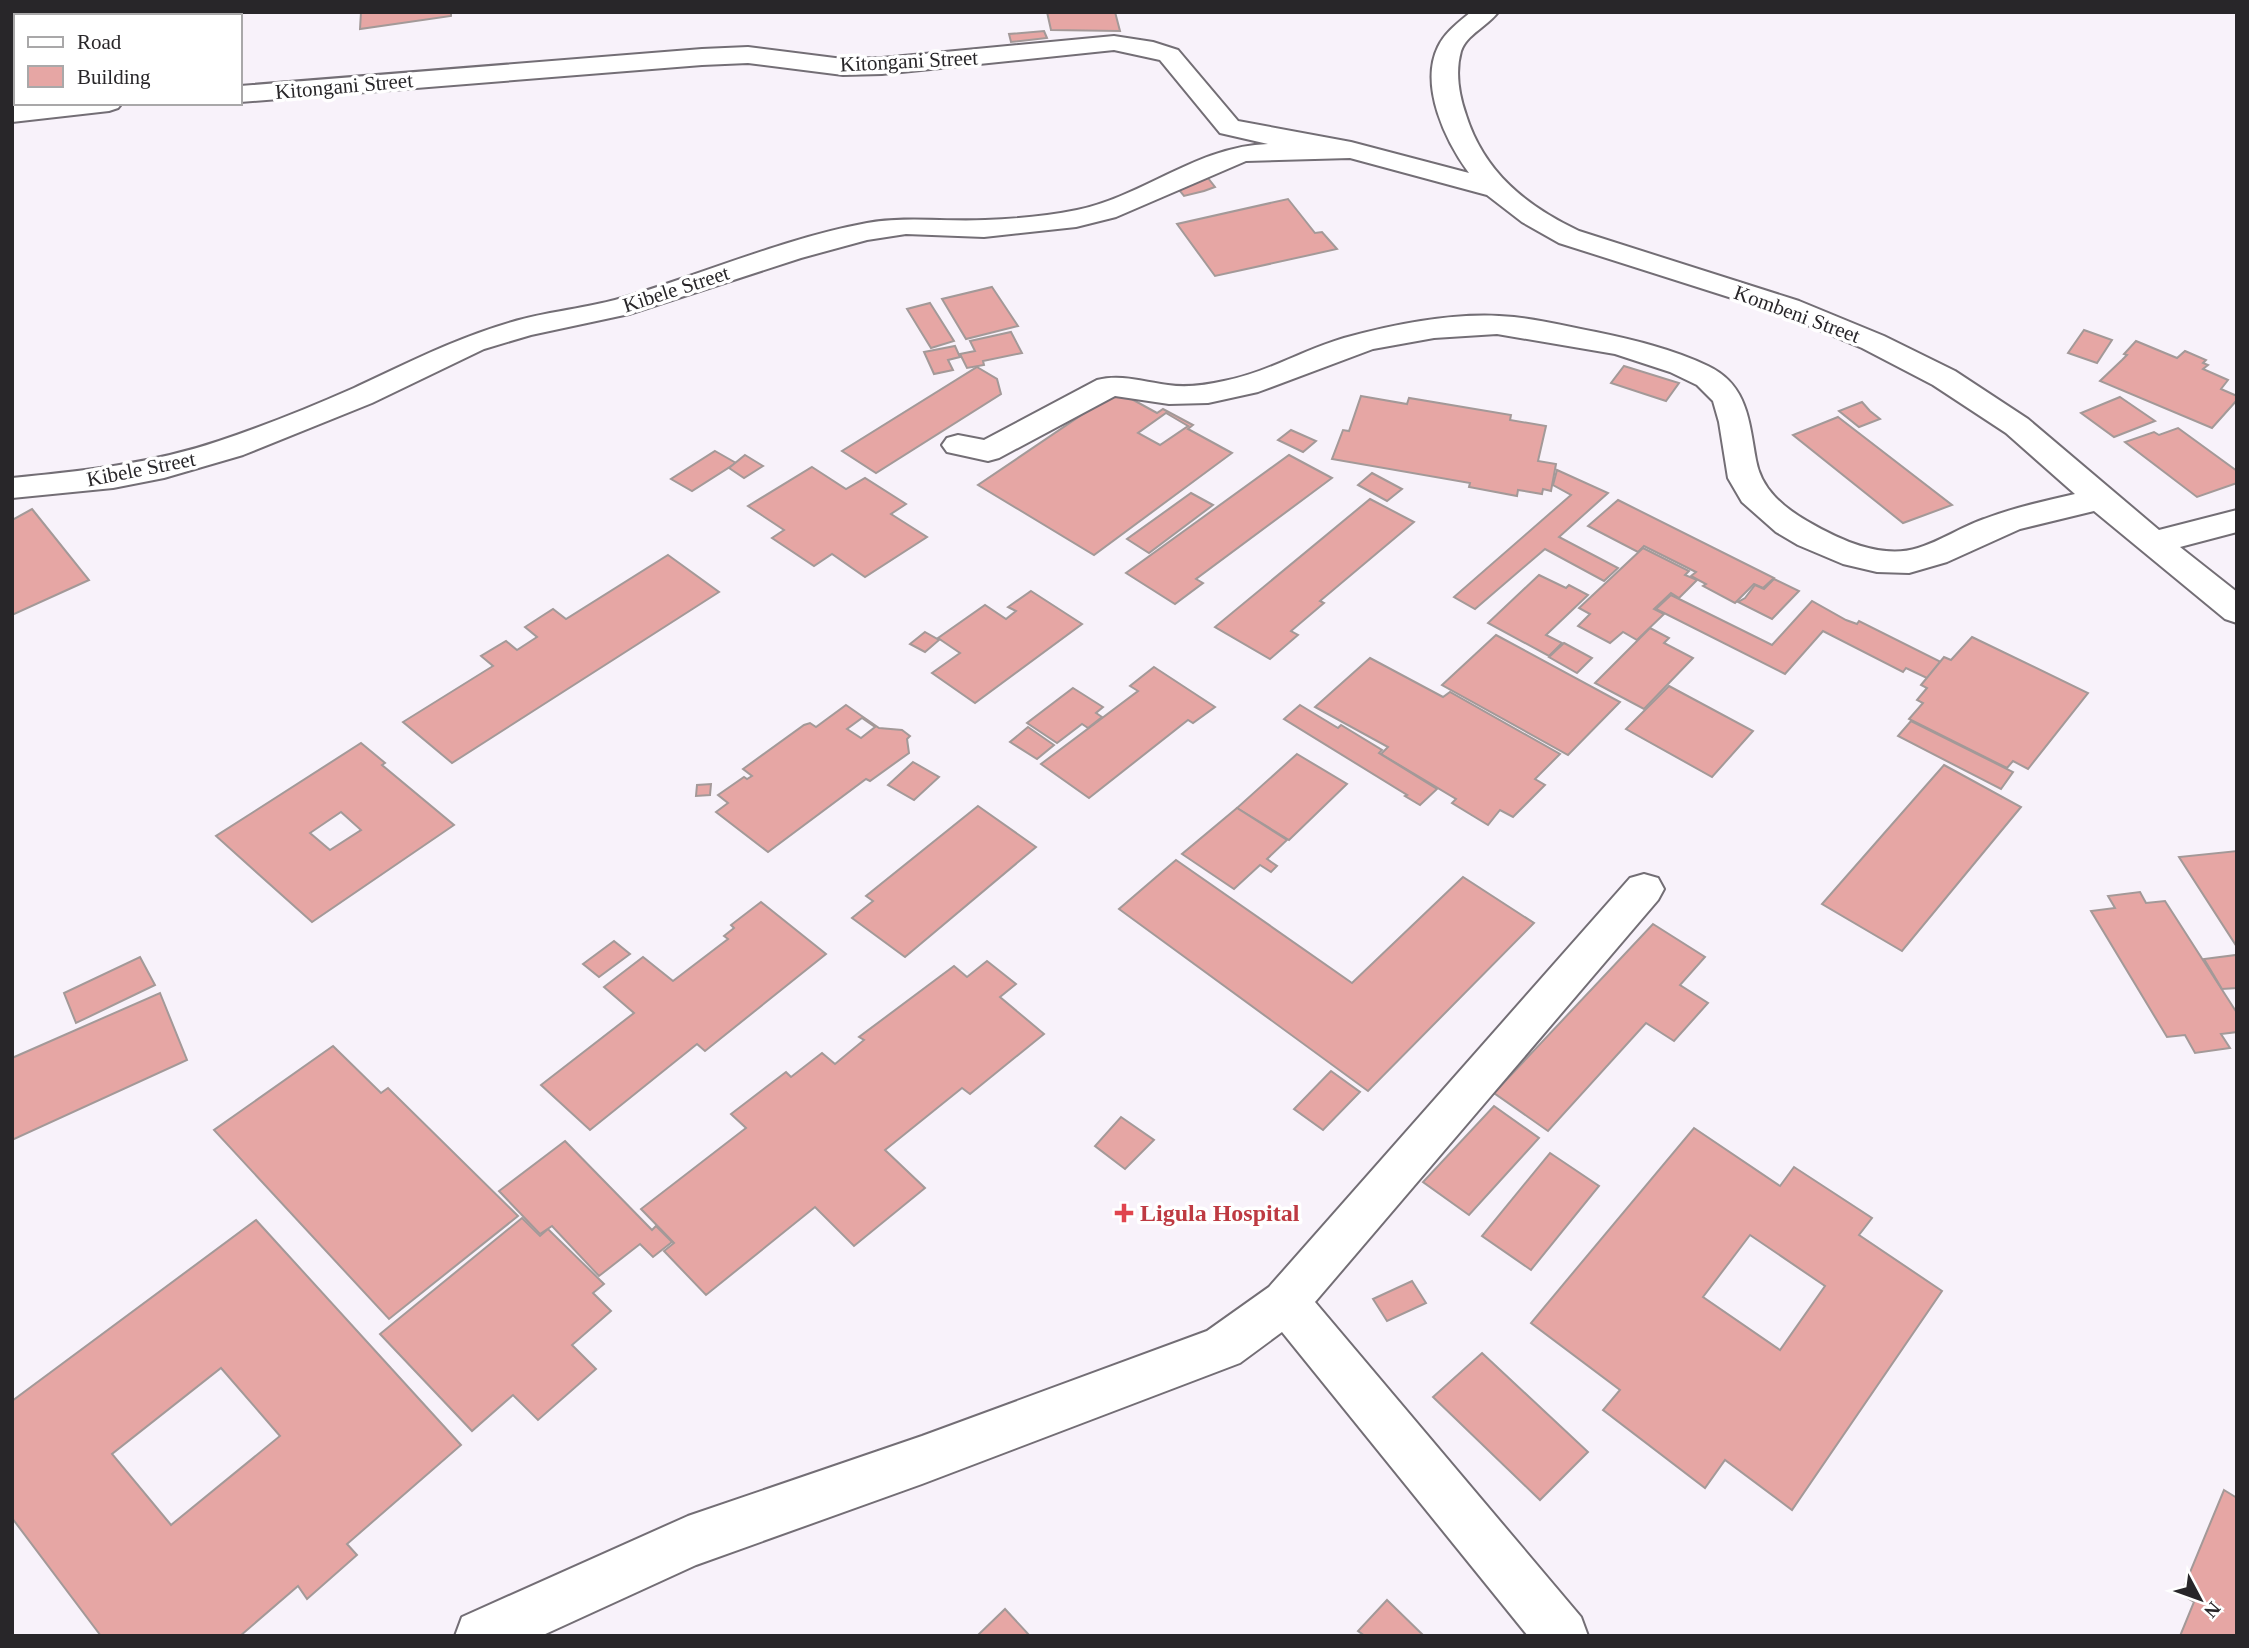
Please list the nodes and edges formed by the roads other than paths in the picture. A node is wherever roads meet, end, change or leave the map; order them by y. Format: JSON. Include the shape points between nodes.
{"nodes":[{"id":1,"x":1486,"y":12,"type":"edge"},
{"id":2,"x":242,"y":94,"type":"edge"},
{"id":3,"x":91,"y":105,"type":"edge"},
{"id":4,"x":12,"y":114,"type":"edge"},
{"id":5,"x":1351,"y":150,"type":"junction"},
{"id":6,"x":1495,"y":189,"type":"junction"},
{"id":7,"x":958,"y":445,"type":"dead end"},
{"id":8,"x":12,"y":488,"type":"edge"},
{"id":9,"x":2100,"y":499,"type":"junction"},
{"id":10,"x":2237,"y":521,"type":"edge"},
{"id":11,"x":2152,"y":543,"type":"junction"},
{"id":12,"x":2237,"y":611,"type":"edge"},
{"id":13,"x":1644,"y":889,"type":"dead end"},
{"id":14,"x":1286,"y":1303,"type":"junction"},
{"id":15,"x":481,"y":1636,"type":"edge"},
{"id":16,"x":1562,"y":1636,"type":"edge"}],
"edges":[{"from":1,"to":6,"type":"street","name":"Kombeni Street","via":[[1450,47],[1444,65],[1445,88],[1464,145]]},
{"from":2,"to":5,"type":"street","name":"Kitongani Street","via":[[702,57],[748,55],[843,67],[882,66],[1123,44],[1169,55],[1229,127]]},
{"from":3,"to":4,"type":"street"},
{"from":5,"to":6,"type":"street","name":"Kitongani Street"},
{"from":5,"to":8,"type":"street","name":"Kibele Street","via":[[1244,153],[1106,211],[1076,219],[996,228],[905,226],[865,232],[619,308],[473,343],[361,396],[175,465],[113,478]]},
{"from":6,"to":9,"type":"street","name":"Kombeni Street","via":[[1569,237],[1789,307],[1932,372],[2017,426]]},
{"from":7,"to":9,"type":"street","via":[[988,451],[1108,387],[1173,396],[1212,392],[1356,344],[1459,326],[1513,326],[1608,343],[1706,377],[1721,389],[1733,410],[1745,478],[1768,509],[1791,528],[1866,558],[1897,563],[1924,558],[1997,526]]},
{"from":9,"to":11,"type":"street","name":"Kombeni Street"},
{"from":10,"to":11,"type":"street"},
{"from":11,"to":12,"type":"street","name":"Kombeni Street"},
{"from":13,"to":14,"type":"street"},
{"from":14,"to":15,"type":"street","via":[[1223,1347],[688,1542]]},
{"from":14,"to":16,"type":"street"}]}
